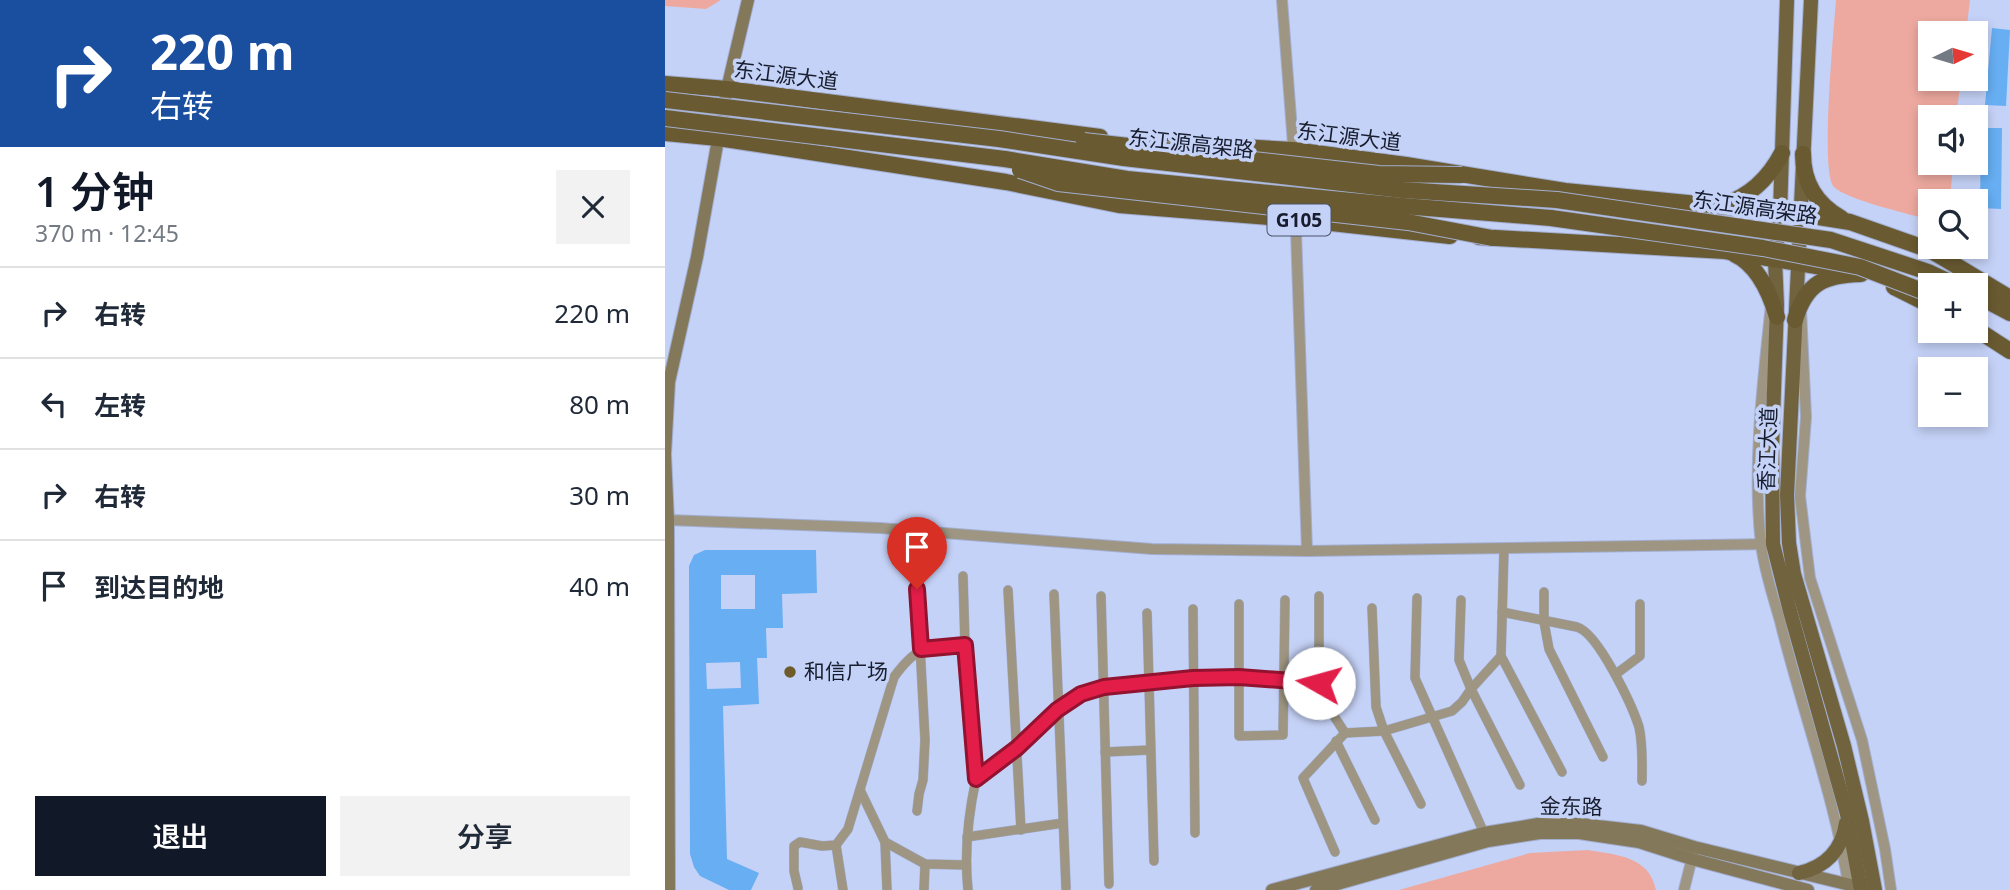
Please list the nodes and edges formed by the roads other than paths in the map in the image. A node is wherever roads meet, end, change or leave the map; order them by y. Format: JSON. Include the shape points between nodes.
{"nodes":[{"id":1,"x":748,"y":0,"type":"edge"},
{"id":2,"x":1282,"y":0,"type":"edge"},
{"id":3,"x":1787,"y":0,"type":"edge"},
{"id":4,"x":1811,"y":0,"type":"edge"},
{"id":5,"x":665,"y":84,"type":"edge"},
{"id":6,"x":727,"y":89,"type":"junction"},
{"id":7,"x":665,"y":100,"type":"edge"},
{"id":8,"x":665,"y":118,"type":"edge"},
{"id":9,"x":665,"y":133,"type":"edge"},
{"id":10,"x":718,"y":138,"type":"junction"},
{"id":11,"x":999,"y":139,"type":"junction"},
{"id":12,"x":1293,"y":150,"type":"junction"},
{"id":13,"x":1782,"y":153,"type":"junction"},
{"id":14,"x":1803,"y":154,"type":"junction"},
{"id":15,"x":981,"y":156,"type":"junction"},
{"id":16,"x":1462,"y":175,"type":"junction"},
{"id":17,"x":1720,"y":206,"type":"junction"},
{"id":18,"x":1780,"y":213,"type":"junction"},
{"id":19,"x":1800,"y":214,"type":"junction"},
{"id":20,"x":1295,"y":219,"type":"junction"},
{"id":21,"x":1850,"y":222,"type":"junction"},
{"id":22,"x":1492,"y":238,"type":"junction"},
{"id":23,"x":1725,"y":251,"type":"junction"},
{"id":24,"x":1775,"y":260,"type":"junction"},
{"id":25,"x":1800,"y":264,"type":"junction"},
{"id":26,"x":1930,"y":273,"type":"edge"},
{"id":27,"x":1861,"y":274,"type":"junction"},
{"id":28,"x":1918,"y":289,"type":"edge"},
{"id":29,"x":2010,"y":298,"type":"edge"},
{"id":30,"x":1771,"y":299,"type":"junction"},
{"id":31,"x":1918,"y":299,"type":"edge"},
{"id":32,"x":1988,"y":301,"type":"edge"},
{"id":33,"x":1801,"y":303,"type":"junction"},
{"id":34,"x":2010,"y":313,"type":"edge"},
{"id":35,"x":1777,"y":317,"type":"junction"},
{"id":36,"x":1795,"y":320,"type":"junction"},
{"id":37,"x":1988,"y":324,"type":"edge"},
{"id":38,"x":1988,"y":336,"type":"edge"},
{"id":39,"x":2010,"y":337,"type":"edge"},
{"id":40,"x":2010,"y":351,"type":"edge"},
{"id":41,"x":668,"y":520,"type":"junction"},
{"id":42,"x":1767,"y":544,"type":"junction"},
{"id":43,"x":1504,"y":549,"type":"junction"},
{"id":44,"x":1307,"y":551,"type":"junction"},
{"id":45,"x":963,"y":576,"type":"dead end"},
{"id":46,"x":917,"y":589,"type":"dead end"},
{"id":47,"x":1008,"y":590,"type":"dead end"},
{"id":48,"x":1544,"y":592,"type":"dead end"},
{"id":49,"x":1054,"y":594,"type":"dead end"},
{"id":50,"x":1101,"y":596,"type":"dead end"},
{"id":51,"x":1319,"y":596,"type":"dead end"},
{"id":52,"x":1417,"y":598,"type":"dead end"},
{"id":53,"x":1285,"y":600,"type":"dead end"},
{"id":54,"x":1461,"y":600,"type":"dead end"},
{"id":55,"x":1240,"y":604,"type":"dead end"},
{"id":56,"x":1640,"y":604,"type":"dead end"},
{"id":57,"x":1193,"y":608,"type":"dead end"},
{"id":58,"x":1372,"y":608,"type":"dead end"},
{"id":59,"x":1502,"y":612,"type":"junction"},
{"id":60,"x":1147,"y":613,"type":"dead end"},
{"id":61,"x":1544,"y":622,"type":"junction"},
{"id":62,"x":965,"y":645,"type":"junction"},
{"id":63,"x":921,"y":649,"type":"junction"},
{"id":64,"x":1501,"y":656,"type":"junction"},
{"id":65,"x":1616,"y":674,"type":"junction"},
{"id":66,"x":1239,"y":677,"type":"junction"},
{"id":67,"x":1193,"y":678,"type":"junction"},
{"id":68,"x":1284,"y":679,"type":"junction"},
{"id":69,"x":1319,"y":683,"type":"junction"},
{"id":70,"x":1148,"y":684,"type":"junction"},
{"id":71,"x":1104,"y":687,"type":"junction"},
{"id":72,"x":1471,"y":689,"type":"junction"},
{"id":73,"x":1057,"y":710,"type":"junction"},
{"id":74,"x":1433,"y":718,"type":"junction"},
{"id":75,"x":1384,"y":731,"type":"junction"},
{"id":76,"x":1345,"y":733,"type":"junction"},
{"id":77,"x":1336,"y":741,"type":"junction"},
{"id":78,"x":1017,"y":748,"type":"junction"},
{"id":79,"x":1150,"y":750,"type":"junction"},
{"id":80,"x":1105,"y":752,"type":"junction"},
{"id":81,"x":1603,"y":757,"type":"dead end"},
{"id":82,"x":1562,"y":772,"type":"dead end"},
{"id":83,"x":976,"y":779,"type":"junction"},
{"id":84,"x":1642,"y":781,"type":"dead end"},
{"id":85,"x":1520,"y":785,"type":"dead end"},
{"id":86,"x":860,"y":790,"type":"junction"},
{"id":87,"x":1421,"y":804,"type":"dead end"},
{"id":88,"x":917,"y":811,"type":"dead end"},
{"id":89,"x":1847,"y":814,"type":"junction"},
{"id":90,"x":1375,"y":820,"type":"dead end"},
{"id":91,"x":1063,"y":823,"type":"junction"},
{"id":92,"x":1021,"y":830,"type":"junction"},
{"id":93,"x":1195,"y":833,"type":"dead end"},
{"id":94,"x":1483,"y":833,"type":"junction"},
{"id":95,"x":967,"y":837,"type":"junction"},
{"id":96,"x":885,"y":842,"type":"junction"},
{"id":97,"x":1840,"y":844,"type":"junction"},
{"id":98,"x":836,"y":845,"type":"junction"},
{"id":99,"x":1335,"y":852,"type":"dead end"},
{"id":100,"x":1693,"y":853,"type":"junction"},
{"id":101,"x":1154,"y":860,"type":"dead end"},
{"id":102,"x":925,"y":864,"type":"junction"},
{"id":103,"x":966,"y":865,"type":"junction"},
{"id":104,"x":1799,"y":873,"type":"junction"},
{"id":105,"x":1109,"y":884,"type":"dead end"},
{"id":106,"x":798,"y":888,"type":"edge"},
{"id":107,"x":1066,"y":888,"type":"dead end"},
{"id":108,"x":1861,"y":889,"type":"edge"},
{"id":109,"x":669,"y":890,"type":"edge"},
{"id":110,"x":843,"y":890,"type":"edge"},
{"id":111,"x":887,"y":890,"type":"edge"},
{"id":112,"x":924,"y":890,"type":"edge"},
{"id":113,"x":968,"y":890,"type":"edge"},
{"id":114,"x":1272,"y":890,"type":"edge"},
{"id":115,"x":1316,"y":890,"type":"edge"},
{"id":116,"x":1684,"y":890,"type":"edge"},
{"id":117,"x":1808,"y":890,"type":"edge"},
{"id":118,"x":1891,"y":890,"type":"edge"}],
"edges":[{"from":1,"to":6,"type":"main road"},
{"from":2,"to":12,"type":"street"},
{"from":3,"to":13,"type":"main road"},
{"from":4,"to":14,"type":"main road","name":"香江大道"},
{"from":5,"to":6,"type":"highway","name":"东江源大道"},
{"from":6,"to":10,"type":"main road"},
{"from":6,"to":12,"type":"highway","name":"东江源大道","via":[[1131,141]]},
{"from":7,"to":11,"type":"highway","name":"东江源高架路","bridge":true},
{"from":8,"to":15,"type":"highway","name":"东江源高架路","bridge":true},
{"from":9,"to":10,"type":"highway","number":"G105"},
{"from":10,"to":20,"type":"highway","number":"G105","via":[[1006,182],[1119,205]]},
{"from":10,"to":41,"type":"main road","via":[[669,382]]},
{"from":11,"to":16,"type":"highway","bridge":true,"via":[[1077,141],[1380,174]]},
{"from":11,"to":26,"type":"highway","name":"东江源高架路","bridge":true,"via":[[1402,190],[1557,200],[1831,240]]},
{"from":12,"to":16,"type":"highway","name":"东江源大道"},
{"from":12,"to":20,"type":"street"},
{"from":13,"to":17,"type":"highway","via":[[1758,187]]},
{"from":13,"to":18,"type":"main road"},
{"from":14,"to":19,"type":"main road","name":"香江大道"},
{"from":14,"to":21,"type":"highway","via":[[1805,174],[1817,200]]},
{"from":15,"to":22,"type":"highway","bridge":true,"via":[[1058,183],[1408,222]]},
{"from":15,"to":28,"type":"highway","name":"东江源高架路","bridge":true,"via":[[1126,179],[1551,218],[1763,248],[1860,267]]},
{"from":16,"to":17,"type":"highway","name":"东江源大道","via":[[1565,191]]},
{"from":17,"to":18,"type":"highway","name":"东江源大道"},
{"from":18,"to":19,"type":"highway","name":"东江源大道"},
{"from":18,"to":24,"type":"main road"},
{"from":19,"to":21,"type":"highway","name":"东江源大道"},
{"from":19,"to":25,"type":"main road","name":"香江大道"},
{"from":20,"to":22,"type":"highway","number":"G105"},
{"from":20,"to":44,"type":"street"},
{"from":21,"to":29,"type":"highway","name":"东江源大道","via":[[1930,250]]},
{"from":22,"to":23,"type":"highway","number":"G105"},
{"from":23,"to":24,"type":"highway","number":"G105"},
{"from":23,"to":30,"type":"highway","via":[[1752,267]]},
{"from":24,"to":25,"type":"highway","number":"G105"},
{"from":24,"to":30,"type":"street"},
{"from":24,"to":35,"type":"main road"},
{"from":25,"to":27,"type":"highway","number":"G105"},
{"from":25,"to":33,"type":"street"},
{"from":25,"to":36,"type":"main road","name":"香江大道"},
{"from":27,"to":31,"type":"highway","number":"G105"},
{"from":27,"to":33,"type":"highway","via":[[1826,278]]},
{"from":30,"to":35,"type":"highway"},
{"from":30,"to":42,"type":"street","via":[[1760,437]]},
{"from":32,"to":34,"type":"highway"},
{"from":33,"to":36,"type":"highway"},
{"from":33,"to":118,"type":"street","via":[[1807,416],[1800,496],[1810,578],[1862,740]]},
{"from":35,"to":42,"type":"main road"},
{"from":36,"to":108,"type":"main road","name":"香江大道","via":[[1789,543],[1802,607],[1862,821]]},
{"from":37,"to":39,"type":"highway"},
{"from":38,"to":40,"type":"highway"},
{"from":41,"to":44,"type":"street","via":[[880,528],[1152,549]]},
{"from":41,"to":109,"type":"main road"},
{"from":42,"to":43,"type":"street"},
{"from":42,"to":89,"type":"main road"},
{"from":42,"to":97,"type":"street","via":[[1784,637]]},
{"from":43,"to":44,"type":"street"},
{"from":43,"to":59,"type":"street"},
{"from":45,"to":62,"type":"street"},
{"from":46,"to":63,"type":"street"},
{"from":47,"to":78,"type":"street"},
{"from":48,"to":61,"type":"street"},
{"from":49,"to":73,"type":"street"},
{"from":50,"to":71,"type":"street"},
{"from":51,"to":69,"type":"street"},
{"from":52,"to":74,"type":"street","via":[[1415,678]]},
{"from":53,"to":68,"type":"street"},
{"from":54,"to":72,"type":"street","via":[[1459,660]]},
{"from":55,"to":66,"type":"street"},
{"from":56,"to":65,"type":"street","via":[[1640,656]]},
{"from":57,"to":67,"type":"street"},
{"from":58,"to":75,"type":"street","via":[[1376,707]]},
{"from":59,"to":61,"type":"street"},
{"from":59,"to":64,"type":"street"},
{"from":60,"to":70,"type":"street"},
{"from":61,"to":65,"type":"street","via":[[1585,629]]},
{"from":61,"to":81,"type":"street","via":[[1549,649]]},
{"from":62,"to":63,"type":"street"},
{"from":62,"to":83,"type":"street"},
{"from":63,"to":86,"type":"street","via":[[894,677]]},
{"from":63,"to":88,"type":"street","via":[[924,753]]},
{"from":64,"to":72,"type":"street"},
{"from":64,"to":82,"type":"street"},
{"from":65,"to":84,"type":"street","via":[[1639,727]]},
{"from":66,"to":67,"type":"street"},
{"from":66,"to":68,"type":"street"},
{"from":66,"to":68,"type":"street","via":[[1239,736],[1283,735]]},
{"from":67,"to":70,"type":"street"},
{"from":67,"to":93,"type":"street"},
{"from":68,"to":69,"type":"street"},
{"from":69,"to":76,"type":"street"},
{"from":70,"to":71,"type":"street"},
{"from":70,"to":79,"type":"street"},
{"from":71,"to":73,"type":"street","via":[[1081,694]]},
{"from":71,"to":80,"type":"street"},
{"from":72,"to":74,"type":"street","via":[[1452,711]]},
{"from":72,"to":85,"type":"street"},
{"from":73,"to":78,"type":"street"},
{"from":73,"to":91,"type":"street"},
{"from":74,"to":75,"type":"street"},
{"from":74,"to":94,"type":"street"},
{"from":75,"to":76,"type":"street"},
{"from":75,"to":87,"type":"street"},
{"from":76,"to":77,"type":"street"},
{"from":77,"to":90,"type":"street"},
{"from":77,"to":99,"type":"street","via":[[1303,778]]},
{"from":78,"to":83,"type":"street"},
{"from":78,"to":92,"type":"street"},
{"from":79,"to":80,"type":"street"},
{"from":79,"to":101,"type":"street"},
{"from":80,"to":105,"type":"street"},
{"from":83,"to":95,"type":"street"},
{"from":86,"to":96,"type":"street"},
{"from":86,"to":98,"type":"street","via":[[848,829]]},
{"from":89,"to":97,"type":"main road"},
{"from":89,"to":108,"type":"main road"},
{"from":91,"to":92,"type":"street"},
{"from":91,"to":107,"type":"street"},
{"from":92,"to":95,"type":"street"},
{"from":94,"to":100,"type":"main road","name":"金东路","via":[[1538,824],[1580,824],[1641,831]]},
{"from":94,"to":114,"type":"main road","name":"金东路"},
{"from":95,"to":103,"type":"street"},
{"from":96,"to":102,"type":"street"},
{"from":96,"to":111,"type":"street"},
{"from":97,"to":104,"type":"main road","via":[[1823,863]]},
{"from":97,"to":108,"type":"street"},
{"from":98,"to":106,"type":"street","via":[[800,842],[794,846]]},
{"from":98,"to":110,"type":"street"},
{"from":100,"to":104,"type":"main road","name":"金东路"},
{"from":100,"to":115,"type":"main road","name":"金东路","via":[[1579,833],[1540,833],[1488,841]]},
{"from":100,"to":116,"type":"street"},
{"from":100,"to":117,"type":"main road","name":"金东路"},
{"from":102,"to":103,"type":"street"},
{"from":102,"to":112,"type":"street"},
{"from":103,"to":113,"type":"street"},
{"from":104,"to":108,"type":"main road","name":"金东路"}]}
